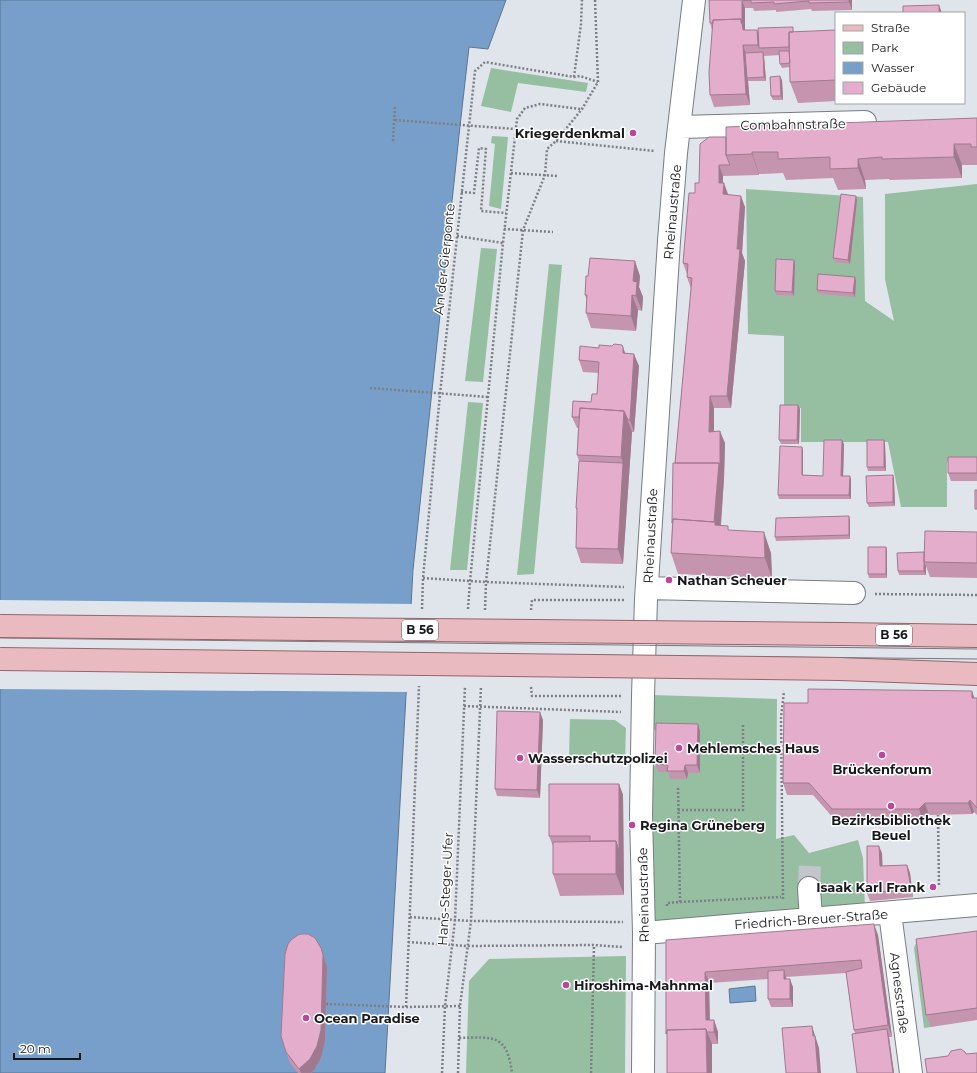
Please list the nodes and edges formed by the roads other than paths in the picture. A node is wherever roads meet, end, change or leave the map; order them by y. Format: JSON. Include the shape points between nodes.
{"nodes":[{"id":1,"x":694,"y":0,"type":"edge"},
{"id":2,"x":881,"y":122,"type":"edge"},
{"id":3,"x":680,"y":127,"type":"junction"},
{"id":4,"x":647,"y":588,"type":"junction"},
{"id":5,"x":854,"y":593,"type":"road end"},
{"id":6,"x":0,"y":626,"type":"edge"},
{"id":7,"x":977,"y":636,"type":"edge"},
{"id":8,"x":0,"y":659,"type":"edge"},
{"id":9,"x":977,"y":674,"type":"edge"},
{"id":10,"x":809,"y":888,"type":"tunnel mouth"},
{"id":11,"x":977,"y":905,"type":"edge"},
{"id":12,"x":890,"y":913,"type":"junction"},
{"id":13,"x":811,"y":920,"type":"junction"},
{"id":14,"x":644,"y":933,"type":"junction"},
{"id":15,"x":643,"y":1073,"type":"edge"},
{"id":16,"x":911,"y":1073,"type":"edge"}],
"edges":[{"from":1,"to":3,"type":"street","name":"Rheinaustraße"},
{"from":2,"to":3,"type":"street","name":"Combahnstraße"},
{"from":3,"to":4,"type":"street","name":"Rheinaustraße","via":[[669,248]]},
{"from":4,"to":5,"type":"street"},
{"from":4,"to":14,"type":"street","name":"Rheinaustraße","via":[[641,816]]},
{"from":6,"to":7,"type":"main road","number":"B 56","bridge":true},
{"from":8,"to":9,"type":"main road","bridge":true,"via":[[840,669]]},
{"from":10,"to":13,"type":"street"},
{"from":11,"to":12,"type":"street","name":"Friedrich-Breuer-Straße"},
{"from":12,"to":13,"type":"street","name":"Friedrich-Breuer-Straße"},
{"from":12,"to":16,"type":"street","name":"Agnesstraße"},
{"from":13,"to":14,"type":"street","name":"Friedrich-Breuer-Straße"},
{"from":14,"to":15,"type":"street","name":"Rheinaustraße"}]}
